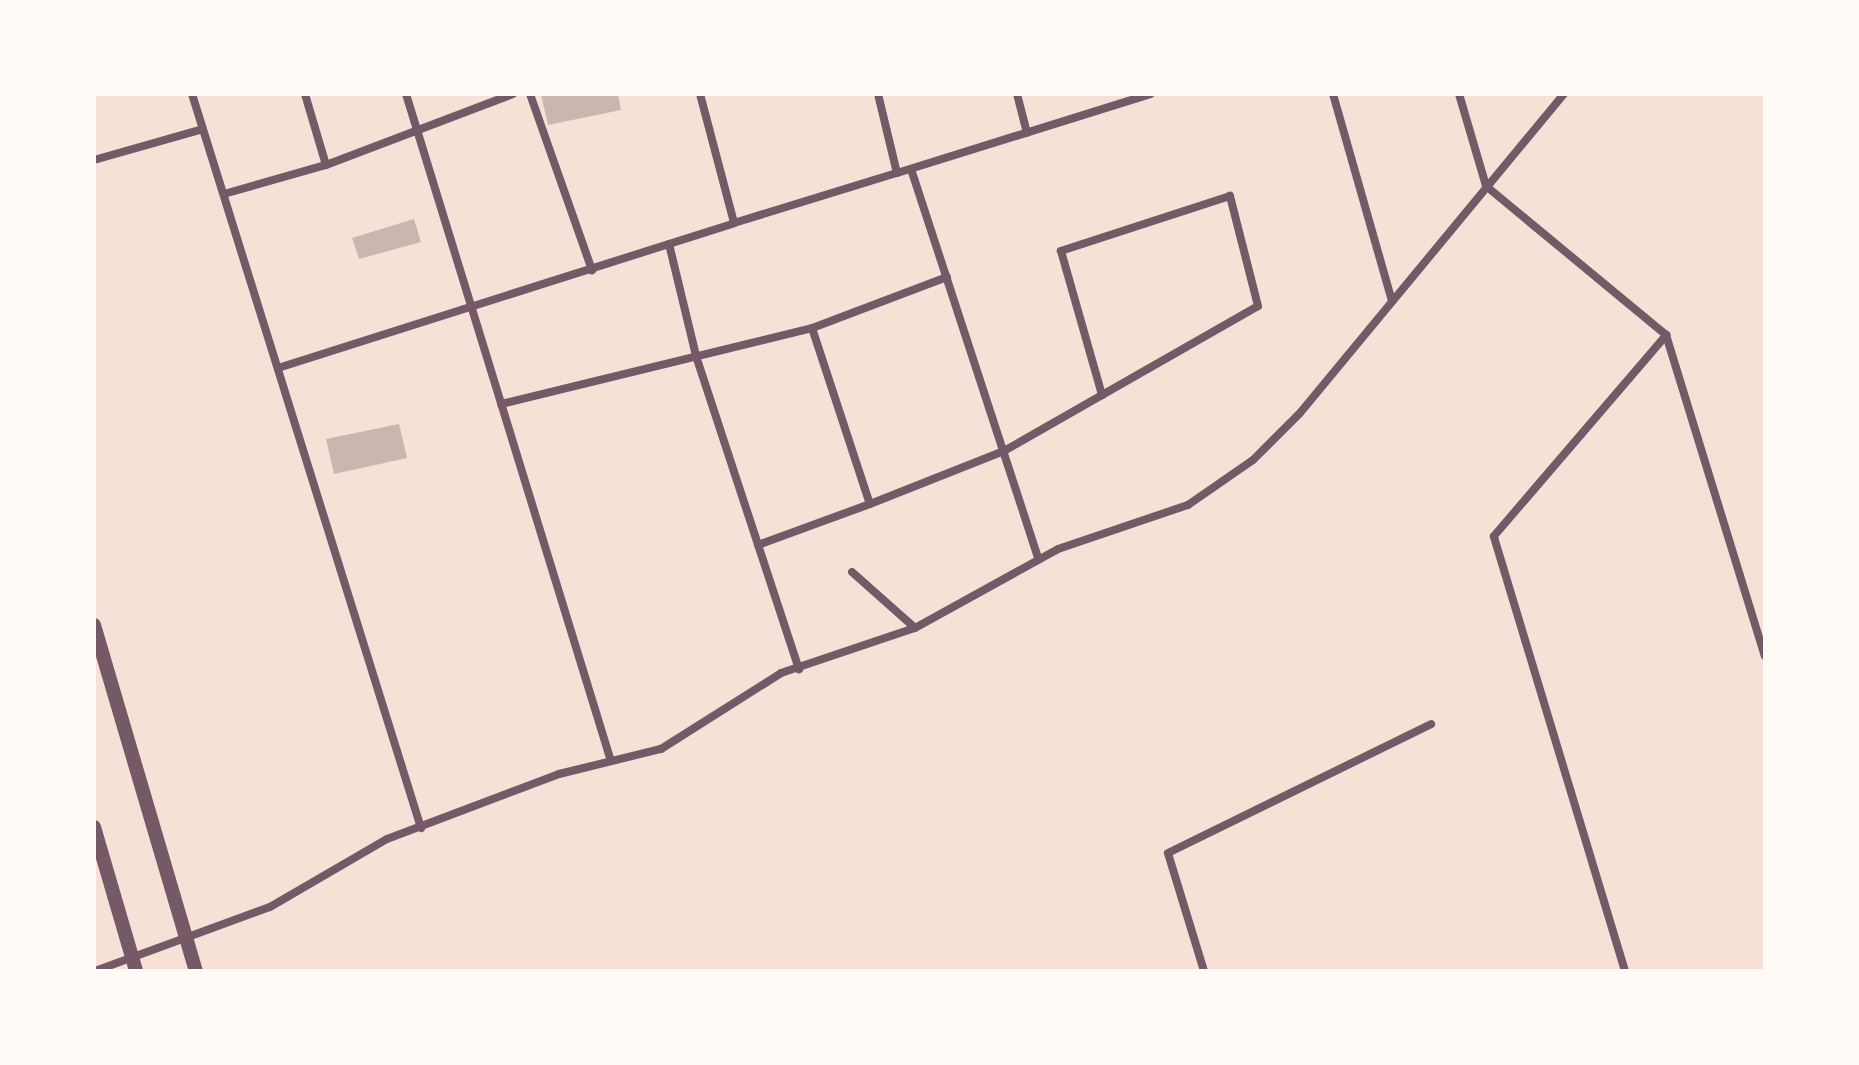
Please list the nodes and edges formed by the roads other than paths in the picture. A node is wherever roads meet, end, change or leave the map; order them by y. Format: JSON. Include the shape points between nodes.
{"nodes":[{"id":1,"x":192,"y":94,"type":"edge"},
{"id":2,"x":305,"y":94,"type":"edge"},
{"id":3,"x":406,"y":94,"type":"edge"},
{"id":4,"x":513,"y":94,"type":"edge"},
{"id":5,"x":530,"y":94,"type":"edge"},
{"id":6,"x":700,"y":94,"type":"edge"},
{"id":7,"x":878,"y":94,"type":"edge"},
{"id":8,"x":1017,"y":94,"type":"edge"},
{"id":9,"x":1151,"y":94,"type":"edge"},
{"id":10,"x":1333,"y":94,"type":"edge"},
{"id":11,"x":1459,"y":94,"type":"edge"},
{"id":12,"x":1564,"y":94,"type":"edge"},
{"id":13,"x":203,"y":129,"type":"junction"},
{"id":14,"x":1027,"y":133,"type":"junction"},
{"id":15,"x":419,"y":135,"type":"junction"},
{"id":16,"x":94,"y":160,"type":"edge"},
{"id":17,"x":326,"y":165,"type":"junction"},
{"id":18,"x":911,"y":169,"type":"junction"},
{"id":19,"x":897,"y":173,"type":"junction"},
{"id":20,"x":1486,"y":186,"type":"junction"},
{"id":21,"x":224,"y":194,"type":"junction"},
{"id":22,"x":734,"y":223,"type":"junction"},
{"id":23,"x":669,"y":244,"type":"junction"},
{"id":24,"x":592,"y":270,"type":"junction"},
{"id":25,"x":947,"y":277,"type":"junction"},
{"id":26,"x":1392,"y":301,"type":"junction"},
{"id":27,"x":473,"y":310,"type":"junction"},
{"id":28,"x":812,"y":328,"type":"junction"},
{"id":29,"x":1666,"y":335,"type":"junction"},
{"id":30,"x":696,"y":356,"type":"junction"},
{"id":31,"x":278,"y":368,"type":"junction"},
{"id":32,"x":1102,"y":395,"type":"junction"},
{"id":33,"x":501,"y":404,"type":"junction"},
{"id":34,"x":1004,"y":451,"type":"junction"},
{"id":35,"x":870,"y":504,"type":"junction"},
{"id":36,"x":758,"y":545,"type":"junction"},
{"id":37,"x":1039,"y":560,"type":"junction"},
{"id":38,"x":852,"y":572,"type":"dead end"},
{"id":39,"x":94,"y":625,"type":"edge"},
{"id":40,"x":915,"y":628,"type":"junction"},
{"id":41,"x":1765,"y":656,"type":"edge"},
{"id":42,"x":799,"y":669,"type":"junction"},
{"id":43,"x":1431,"y":724,"type":"dead end"},
{"id":44,"x":610,"y":758,"type":"junction"},
{"id":45,"x":94,"y":827,"type":"edge"},
{"id":46,"x":421,"y":828,"type":"junction"},
{"id":47,"x":186,"y":939,"type":"junction"},
{"id":48,"x":134,"y":964,"type":"edge"},
{"id":49,"x":95,"y":971,"type":"edge"},
{"id":50,"x":196,"y":971,"type":"edge"},
{"id":51,"x":1204,"y":971,"type":"edge"},
{"id":52,"x":1625,"y":971,"type":"edge"}],
"edges":[{"from":1,"to":13,"type":"street"},
{"from":2,"to":17,"type":"street"},
{"from":3,"to":15,"type":"street"},
{"from":4,"to":15,"type":"street"},
{"from":5,"to":24,"type":"street"},
{"from":6,"to":22,"type":"street"},
{"from":7,"to":19,"type":"street"},
{"from":8,"to":14,"type":"street"},
{"from":9,"to":14,"type":"street"},
{"from":10,"to":26,"type":"street"},
{"from":11,"to":20,"type":"street"},
{"from":12,"to":20,"type":"street"},
{"from":13,"to":16,"type":"street"},
{"from":13,"to":21,"type":"street"},
{"from":14,"to":18,"type":"street"},
{"from":15,"to":17,"type":"street"},
{"from":15,"to":27,"type":"street"},
{"from":17,"to":21,"type":"street"},
{"from":18,"to":19,"type":"street"},
{"from":18,"to":25,"type":"street"},
{"from":19,"to":22,"type":"street"},
{"from":20,"to":26,"type":"street"},
{"from":20,"to":29,"type":"street"},
{"from":21,"to":31,"type":"street"},
{"from":22,"to":23,"type":"street"},
{"from":23,"to":24,"type":"street"},
{"from":23,"to":30,"type":"street"},
{"from":24,"to":27,"type":"street"},
{"from":25,"to":28,"type":"street"},
{"from":25,"to":34,"type":"street"},
{"from":26,"to":37,"type":"street","via":[[1253,460],[1188,505]]},
{"from":27,"to":31,"type":"street"},
{"from":27,"to":33,"type":"street"},
{"from":28,"to":30,"type":"street"},
{"from":28,"to":35,"type":"street"},
{"from":29,"to":41,"type":"street"},
{"from":29,"to":52,"type":"street","via":[[1494,536]]},
{"from":30,"to":33,"type":"street"},
{"from":30,"to":36,"type":"street"},
{"from":31,"to":46,"type":"street"},
{"from":32,"to":32,"type":"street","via":[[1258,306],[1230,196],[1061,251]]},
{"from":32,"to":34,"type":"street"},
{"from":33,"to":44,"type":"street"},
{"from":34,"to":35,"type":"street"},
{"from":34,"to":37,"type":"street"},
{"from":35,"to":36,"type":"street"},
{"from":36,"to":42,"type":"street"},
{"from":37,"to":40,"type":"street"},
{"from":38,"to":40,"type":"street"},
{"from":39,"to":47,"type":"street"},
{"from":40,"to":42,"type":"street"},
{"from":42,"to":44,"type":"street","via":[[661,749]]},
{"from":43,"to":51,"type":"street","via":[[1168,853]]},
{"from":44,"to":46,"type":"street"},
{"from":45,"to":48,"type":"street"},
{"from":46,"to":47,"type":"street","via":[[387,839],[270,907]]},
{"from":47,"to":48,"type":"street"},
{"from":47,"to":50,"type":"street"},
{"from":48,"to":49,"type":"street"}]}
